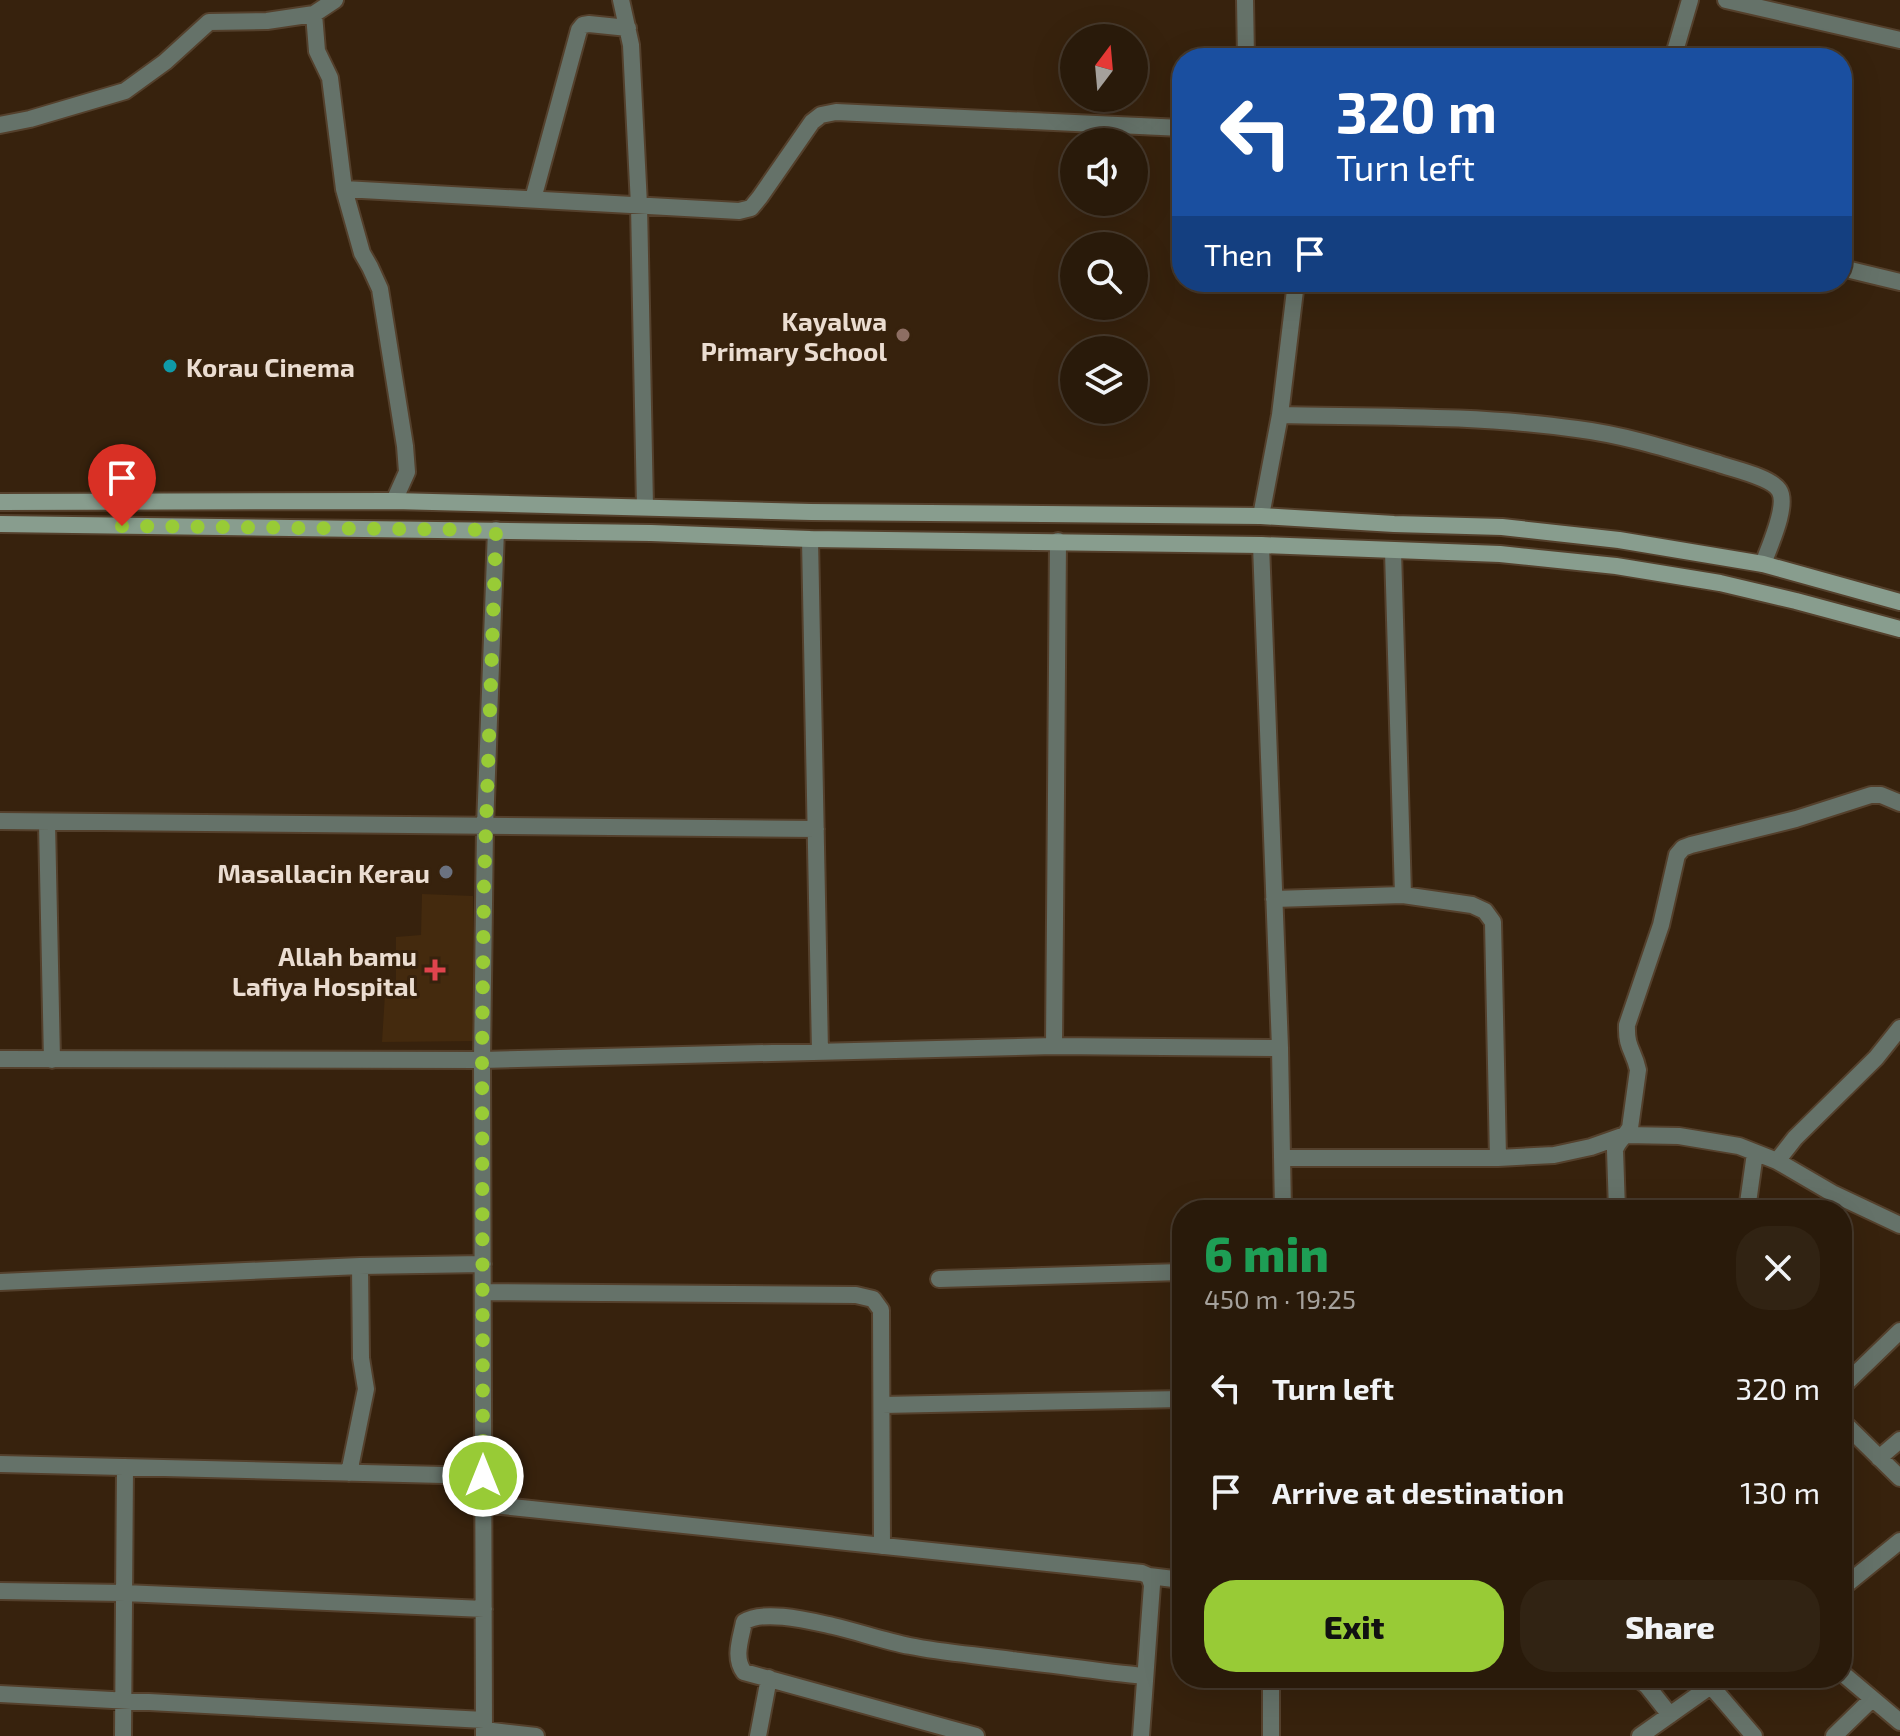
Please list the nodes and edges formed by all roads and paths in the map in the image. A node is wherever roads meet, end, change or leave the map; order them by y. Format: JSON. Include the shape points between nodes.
{"nodes":[{"id":1,"x":335,"y":0,"type":"edge"},
{"id":2,"x":621,"y":0,"type":"edge"},
{"id":3,"x":1245,"y":0,"type":"edge"},
{"id":4,"x":1690,"y":0,"type":"edge"},
{"id":5,"x":1726,"y":0,"type":"edge"},
{"id":6,"x":314,"y":14,"type":"junction"},
{"id":7,"x":628,"y":28,"type":"junction"},
{"id":8,"x":1900,"y":40,"type":"edge"},
{"id":9,"x":1246,"y":48,"type":"edge"},
{"id":10,"x":1676,"y":48,"type":"edge"},
{"id":11,"x":0,"y":125,"type":"edge"},
{"id":12,"x":1172,"y":128,"type":"edge"},
{"id":13,"x":344,"y":189,"type":"junction"},
{"id":14,"x":533,"y":199,"type":"junction"},
{"id":15,"x":639,"y":205,"type":"junction"},
{"id":16,"x":1852,"y":270,"type":"edge"},
{"id":17,"x":1900,"y":282,"type":"edge"},
{"id":18,"x":1295,"y":292,"type":"edge"},
{"id":19,"x":1280,"y":415,"type":"junction"},
{"id":20,"x":394,"y":501,"type":"junction"},
{"id":21,"x":0,"y":502,"type":"edge"},
{"id":22,"x":645,"y":507,"type":"junction"},
{"id":23,"x":1261,"y":516,"type":"junction"},
{"id":24,"x":0,"y":524,"type":"edge"},
{"id":25,"x":496,"y":530,"type":"junction"},
{"id":26,"x":810,"y":539,"type":"junction"},
{"id":27,"x":1058,"y":541,"type":"junction"},
{"id":28,"x":1261,"y":545,"type":"junction"},
{"id":29,"x":1393,"y":551,"type":"junction"},
{"id":30,"x":1763,"y":564,"type":"junction"},
{"id":31,"x":1900,"y":602,"type":"edge"},
{"id":32,"x":1900,"y":629,"type":"edge"},
{"id":33,"x":1900,"y":803,"type":"edge"},
{"id":34,"x":0,"y":821,"type":"edge"},
{"id":35,"x":47,"y":823,"type":"junction"},
{"id":36,"x":485,"y":827,"type":"junction"},
{"id":37,"x":816,"y":829,"type":"junction"},
{"id":38,"x":1403,"y":895,"type":"junction"},
{"id":39,"x":1274,"y":899,"type":"junction"},
{"id":40,"x":1900,"y":1028,"type":"edge"},
{"id":41,"x":1054,"y":1046,"type":"junction"},
{"id":42,"x":1280,"y":1048,"type":"junction"},
{"id":43,"x":820,"y":1052,"type":"junction"},
{"id":44,"x":0,"y":1059,"type":"edge"},
{"id":45,"x":52,"y":1060,"type":"junction"},
{"id":46,"x":482,"y":1060,"type":"junction"},
{"id":47,"x":1625,"y":1135,"type":"junction"},
{"id":48,"x":1755,"y":1153,"type":"junction"},
{"id":49,"x":1282,"y":1158,"type":"junction"},
{"id":50,"x":1498,"y":1158,"type":"junction"},
{"id":51,"x":1777,"y":1161,"type":"junction"},
{"id":52,"x":1283,"y":1200,"type":"edge"},
{"id":53,"x":1617,"y":1200,"type":"edge"},
{"id":54,"x":1748,"y":1200,"type":"edge"},
{"id":55,"x":1847,"y":1200,"type":"edge"},
{"id":56,"x":1852,"y":1202,"type":"edge"},
{"id":57,"x":1900,"y":1225,"type":"edge"},
{"id":58,"x":483,"y":1264,"type":"junction"},
{"id":59,"x":360,"y":1266,"type":"junction"},
{"id":60,"x":1172,"y":1272,"type":"edge"},
{"id":61,"x":939,"y":1279,"type":"dead end"},
{"id":62,"x":0,"y":1282,"type":"edge"},
{"id":63,"x":483,"y":1292,"type":"junction"},
{"id":64,"x":1900,"y":1331,"type":"edge"},
{"id":65,"x":1852,"y":1377,"type":"edge"},
{"id":66,"x":1172,"y":1399,"type":"edge"},
{"id":67,"x":882,"y":1405,"type":"junction"},
{"id":68,"x":1852,"y":1431,"type":"edge"},
{"id":69,"x":1900,"y":1440,"type":"edge"},
{"id":70,"x":1879,"y":1458,"type":"junction"},
{"id":71,"x":0,"y":1464,"type":"edge"},
{"id":72,"x":125,"y":1467,"type":"junction"},
{"id":73,"x":349,"y":1473,"type":"junction"},
{"id":74,"x":483,"y":1476,"type":"junction"},
{"id":75,"x":1900,"y":1478,"type":"edge"},
{"id":76,"x":483,"y":1504,"type":"junction"},
{"id":77,"x":1900,"y":1541,"type":"edge"},
{"id":78,"x":882,"y":1546,"type":"junction"},
{"id":79,"x":1149,"y":1576,"type":"junction"},
{"id":80,"x":1172,"y":1579,"type":"edge"},
{"id":81,"x":1852,"y":1580,"type":"edge"},
{"id":82,"x":0,"y":1591,"type":"edge"},
{"id":83,"x":124,"y":1593,"type":"junction"},
{"id":84,"x":484,"y":1609,"type":"junction"},
{"id":85,"x":1145,"y":1676,"type":"junction"},
{"id":86,"x":769,"y":1678,"type":"junction"},
{"id":87,"x":1852,"y":1682,"type":"edge"},
{"id":88,"x":1271,"y":1688,"type":"edge"},
{"id":89,"x":1649,"y":1688,"type":"edge"},
{"id":90,"x":1708,"y":1688,"type":"edge"},
{"id":91,"x":1721,"y":1688,"type":"edge"},
{"id":92,"x":0,"y":1694,"type":"edge"},
{"id":93,"x":1872,"y":1699,"type":"junction"},
{"id":94,"x":123,"y":1700,"type":"junction"},
{"id":95,"x":1670,"y":1715,"type":"junction"},
{"id":96,"x":1900,"y":1722,"type":"edge"},
{"id":97,"x":484,"y":1728,"type":"edge"},
{"id":98,"x":123,"y":1736,"type":"edge"},
{"id":99,"x":536,"y":1736,"type":"edge"},
{"id":100,"x":758,"y":1736,"type":"edge"},
{"id":101,"x":976,"y":1736,"type":"edge"},
{"id":102,"x":1141,"y":1736,"type":"edge"},
{"id":103,"x":1271,"y":1736,"type":"edge"},
{"id":104,"x":1640,"y":1736,"type":"edge"},
{"id":105,"x":1754,"y":1736,"type":"edge"},
{"id":106,"x":1834,"y":1736,"type":"edge"}],
"edges":[{"from":1,"to":6,"type":"street"},
{"from":2,"to":7,"type":"street"},
{"from":3,"to":9,"type":"street"},
{"from":4,"to":10,"type":"street"},
{"from":5,"to":8,"type":"street"},
{"from":6,"to":11,"type":"street","via":[[209,22],[125,91]]},
{"from":6,"to":13,"type":"street","via":[[317,51],[330,78]]},
{"from":7,"to":14,"type":"street","via":[[589,24],[579,30]]},
{"from":7,"to":15,"type":"street"},
{"from":12,"to":15,"type":"street","via":[[836,112],[812,122],[751,208]]},
{"from":13,"to":14,"type":"street"},
{"from":13,"to":20,"type":"street","via":[[362,253],[380,289],[407,472]]},
{"from":14,"to":15,"type":"street"},
{"from":15,"to":22,"type":"street"},
{"from":16,"to":17,"type":"street"},
{"from":18,"to":19,"type":"street"},
{"from":19,"to":23,"type":"street"},
{"from":19,"to":30,"type":"street","via":[[1506,421],[1580,429],[1723,466],[1773,483],[1780,491],[1784,503]]},
{"from":20,"to":21,"type":"main road"},
{"from":20,"to":22,"type":"main road"},
{"from":22,"to":23,"type":"main road"},
{"from":23,"to":30,"type":"main road","via":[[1558,532]]},
{"from":24,"to":25,"type":"main road"},
{"from":25,"to":26,"type":"main road"},
{"from":25,"to":36,"type":"street"},
{"from":26,"to":27,"type":"main road"},
{"from":26,"to":37,"type":"street"},
{"from":27,"to":28,"type":"main road"},
{"from":27,"to":41,"type":"street"},
{"from":28,"to":29,"type":"main road"},
{"from":28,"to":39,"type":"street"},
{"from":29,"to":32,"type":"main road","via":[[1500,554],[1616,566],[1720,583]]},
{"from":29,"to":38,"type":"street"},
{"from":30,"to":31,"type":"main road"},
{"from":33,"to":47,"type":"street","via":[[1871,795],[1691,845],[1677,855],[1661,925],[1627,1025],[1626,1041],[1638,1070]]},
{"from":34,"to":35,"type":"street"},
{"from":35,"to":36,"type":"street"},
{"from":35,"to":45,"type":"street"},
{"from":36,"to":37,"type":"street"},
{"from":36,"to":46,"type":"street"},
{"from":37,"to":43,"type":"street"},
{"from":38,"to":39,"type":"street"},
{"from":38,"to":50,"type":"street","via":[[1472,905],[1493,922]]},
{"from":39,"to":42,"type":"street"},
{"from":40,"to":51,"type":"street"},
{"from":41,"to":42,"type":"street"},
{"from":41,"to":43,"type":"street"},
{"from":42,"to":49,"type":"street"},
{"from":43,"to":46,"type":"street"},
{"from":44,"to":45,"type":"street"},
{"from":45,"to":46,"type":"street"},
{"from":46,"to":58,"type":"street"},
{"from":47,"to":48,"type":"street","via":[[1679,1136]]},
{"from":47,"to":50,"type":"street","via":[[1554,1155]]},
{"from":47,"to":53,"type":"street","via":[[1615,1150]]},
{"from":48,"to":51,"type":"street"},
{"from":48,"to":54,"type":"street"},
{"from":49,"to":50,"type":"street"},
{"from":49,"to":52,"type":"street"},
{"from":51,"to":55,"type":"street"},
{"from":56,"to":57,"type":"street"},
{"from":58,"to":59,"type":"street"},
{"from":58,"to":63,"type":"street"},
{"from":59,"to":62,"type":"street"},
{"from":59,"to":73,"type":"street","via":[[366,1389]]},
{"from":60,"to":61,"type":"street"},
{"from":63,"to":67,"type":"street","via":[[873,1299],[881,1310]]},
{"from":63,"to":74,"type":"street"},
{"from":64,"to":65,"type":"street"},
{"from":66,"to":67,"type":"street"},
{"from":67,"to":78,"type":"street"},
{"from":68,"to":70,"type":"street"},
{"from":69,"to":70,"type":"street"},
{"from":70,"to":75,"type":"street"},
{"from":71,"to":72,"type":"street"},
{"from":72,"to":73,"type":"street"},
{"from":72,"to":83,"type":"street"},
{"from":73,"to":74,"type":"street"},
{"from":74,"to":76,"type":"street"},
{"from":76,"to":78,"type":"street"},
{"from":76,"to":84,"type":"street"},
{"from":77,"to":81,"type":"street"},
{"from":78,"to":79,"type":"street"},
{"from":79,"to":80,"type":"street"},
{"from":79,"to":85,"type":"street"},
{"from":82,"to":83,"type":"street"},
{"from":83,"to":84,"type":"street"},
{"from":83,"to":94,"type":"street"},
{"from":84,"to":97,"type":"street"},
{"from":85,"to":86,"type":"street","via":[[947,1653],[823,1623],[751,1618],[744,1622],[739,1665],[744,1672]]},
{"from":85,"to":102,"type":"street"},
{"from":86,"to":100,"type":"street"},
{"from":86,"to":101,"type":"street"},
{"from":87,"to":93,"type":"street"},
{"from":88,"to":103,"type":"street"},
{"from":89,"to":95,"type":"street"},
{"from":90,"to":95,"type":"street"},
{"from":91,"to":105,"type":"street"},
{"from":92,"to":94,"type":"street"},
{"from":93,"to":96,"type":"street"},
{"from":93,"to":106,"type":"street"},
{"from":94,"to":97,"type":"street"},
{"from":94,"to":98,"type":"street"},
{"from":95,"to":104,"type":"street"},
{"from":97,"to":99,"type":"street"}]}
